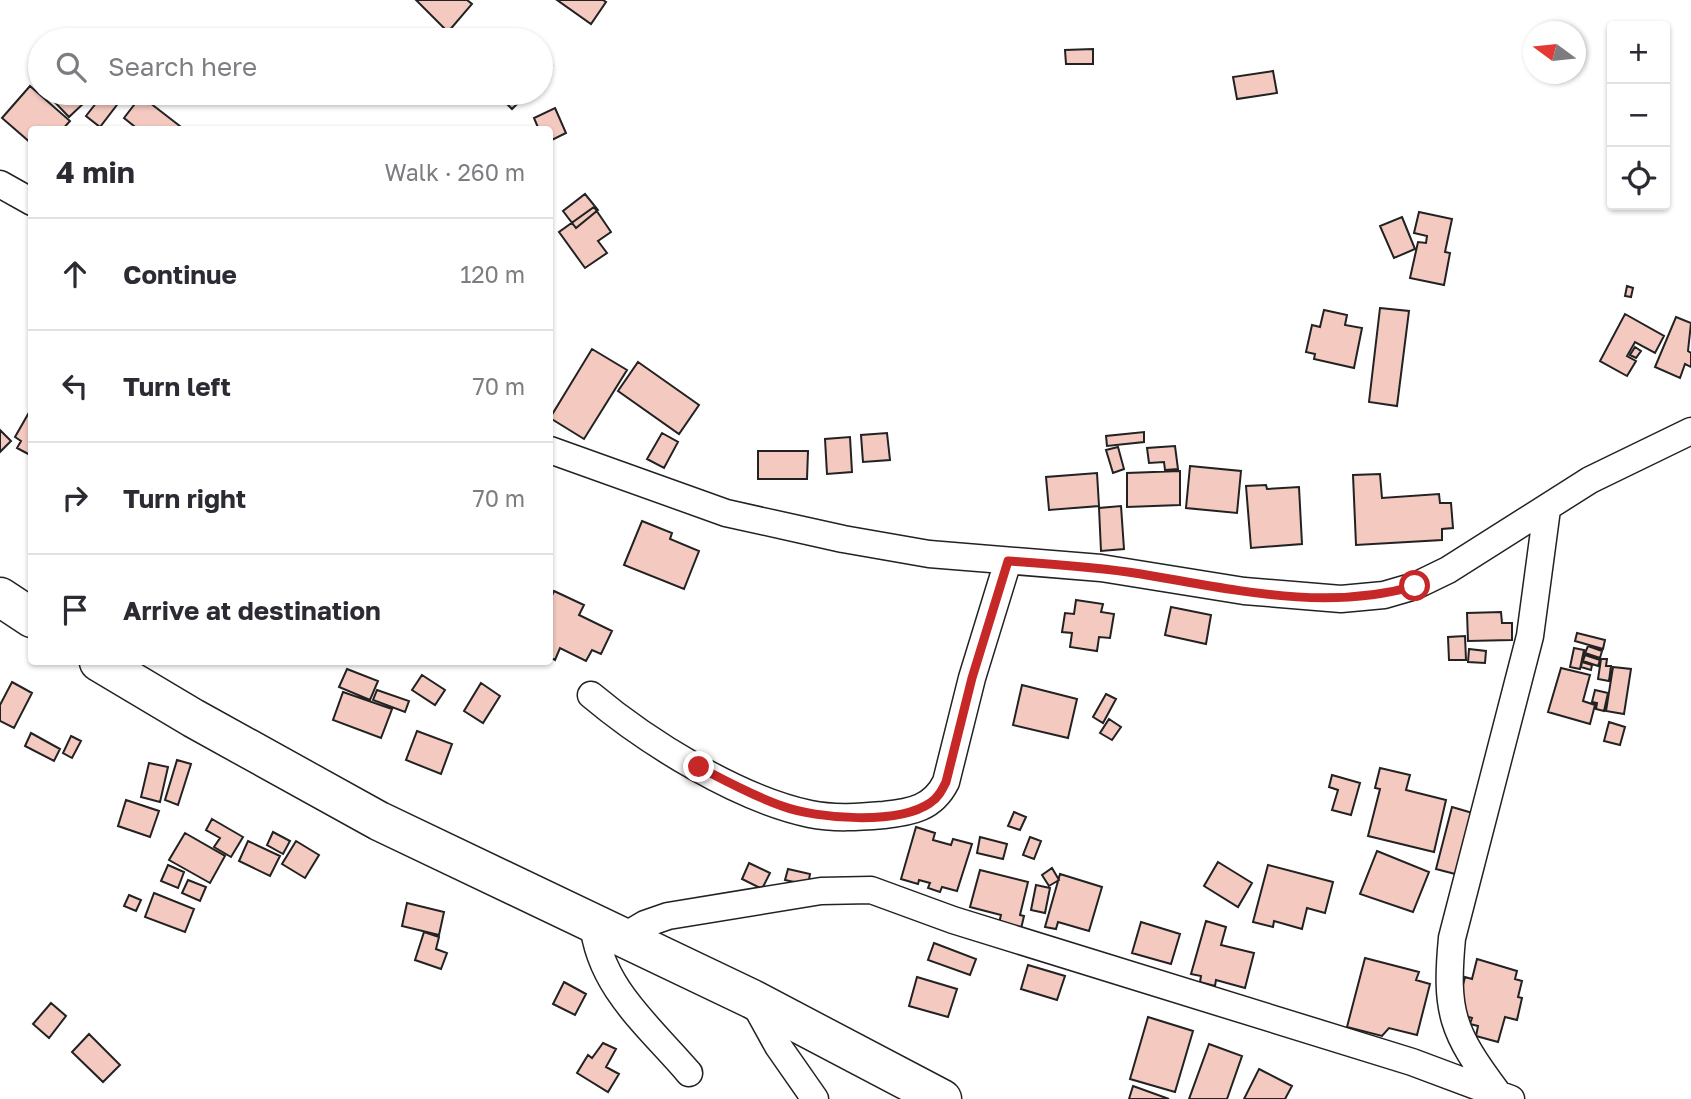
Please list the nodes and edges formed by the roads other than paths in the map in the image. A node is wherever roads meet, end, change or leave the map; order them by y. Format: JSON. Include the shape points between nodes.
{"nodes":[{"id":1,"x":0,"y":184,"type":"edge"},
{"id":2,"x":28,"y":200,"type":"edge"},
{"id":3,"x":1691,"y":431,"type":"edge"},
{"id":4,"x":553,"y":451,"type":"edge"},
{"id":5,"x":1548,"y":509,"type":"junction"},
{"id":6,"x":1008,"y":561,"type":"junction"},
{"id":7,"x":0,"y":597,"type":"edge"},
{"id":8,"x":28,"y":615,"type":"edge"},
{"id":9,"x":104,"y":665,"type":"edge"},
{"id":10,"x":591,"y":695,"type":"dead end"},
{"id":11,"x":608,"y":930,"type":"junction"},
{"id":12,"x":752,"y":999,"type":"junction"},
{"id":13,"x":689,"y":1073,"type":"dead end"},
{"id":14,"x":1504,"y":1095,"type":"edge"},
{"id":15,"x":816,"y":1099,"type":"edge"},
{"id":16,"x":942,"y":1099,"type":"edge"}],
"edges":[{"from":1,"to":2,"type":"street"},
{"from":3,"to":5,"type":"street","via":[[1590,480]]},
{"from":4,"to":6,"type":"street","via":[[698,504],[779,527],[929,554]]},
{"from":5,"to":6,"type":"street","via":[[1448,570],[1384,595],[1341,599],[1244,591],[1101,568]]},
{"from":5,"to":14,"type":"street","via":[[1530,636],[1452,938],[1447,986],[1456,1027],[1475,1063]]},
{"from":6,"to":10,"type":"street","via":[[946,782],[929,804],[905,812],[860,817],[812,814],[782,806],[669,751]]},
{"from":7,"to":8,"type":"highway"},
{"from":9,"to":11,"type":"highway","via":[[368,815]]},
{"from":11,"to":12,"type":"highway"},
{"from":11,"to":13,"type":"street","via":[[597,951],[608,976],[623,1000]]},
{"from":11,"to":14,"type":"street","via":[[821,891],[871,890]]},
{"from":12,"to":15,"type":"street"},
{"from":12,"to":16,"type":"highway"}]}
